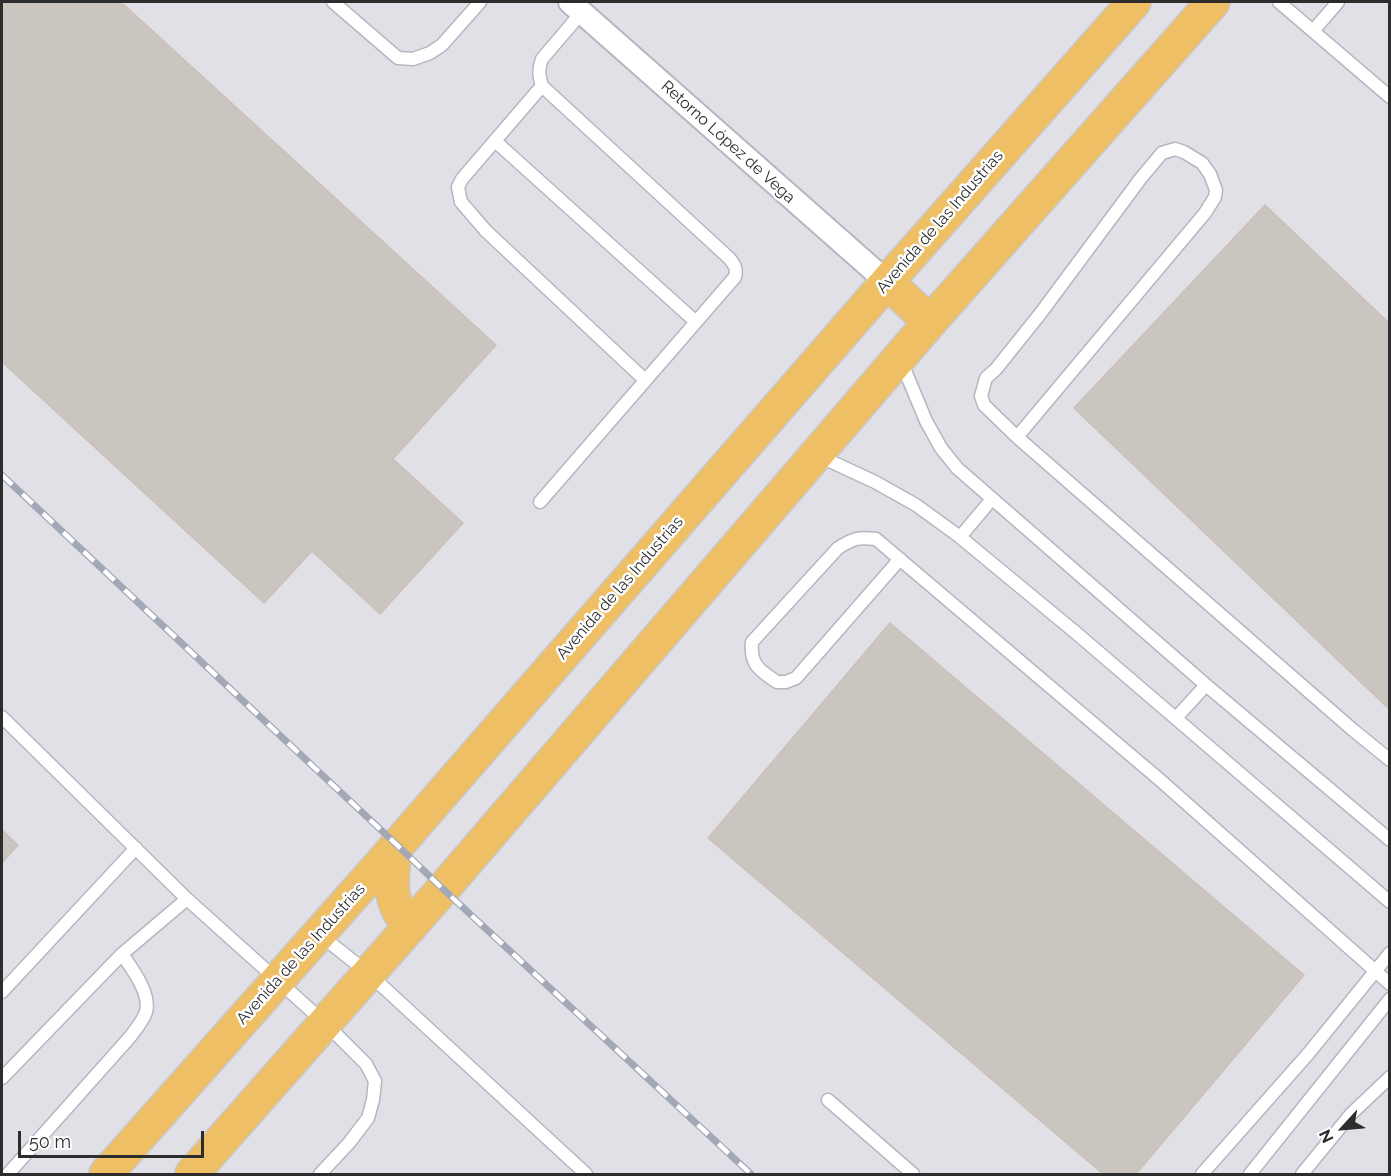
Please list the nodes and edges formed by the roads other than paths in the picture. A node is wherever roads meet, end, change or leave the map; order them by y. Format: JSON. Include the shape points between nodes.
{"nodes":[{"id":1,"x":333,"y":2,"type":"edge"},
{"id":2,"x":480,"y":2,"type":"edge"},
{"id":3,"x":1134,"y":2,"type":"edge"},
{"id":4,"x":1213,"y":2,"type":"edge"},
{"id":5,"x":1279,"y":2,"type":"edge"},
{"id":6,"x":1338,"y":2,"type":"edge"},
{"id":7,"x":576,"y":7,"type":"edge"},
{"id":8,"x":1314,"y":31,"type":"junction"},
{"id":9,"x":542,"y":86,"type":"junction"},
{"id":10,"x":1389,"y":97,"type":"edge"},
{"id":11,"x":495,"y":141,"type":"junction"},
{"id":12,"x":887,"y":282,"type":"junction"},
{"id":13,"x":696,"y":322,"type":"junction"},
{"id":14,"x":930,"y":322,"type":"junction"},
{"id":15,"x":899,"y":357,"type":"junction"},
{"id":16,"x":645,"y":380,"type":"junction"},
{"id":17,"x":1017,"y":437,"type":"junction"},
{"id":18,"x":816,"y":454,"type":"junction"},
{"id":19,"x":992,"y":499,"type":"junction"},
{"id":20,"x":540,"y":502,"type":"dead end"},
{"id":21,"x":960,"y":537,"type":"junction"},
{"id":22,"x":900,"y":560,"type":"junction"},
{"id":23,"x":1206,"y":684,"type":"junction"},
{"id":24,"x":2,"y":717,"type":"edge"},
{"id":25,"x":1176,"y":718,"type":"junction"},
{"id":26,"x":1389,"y":760,"type":"edge"},
{"id":27,"x":1389,"y":840,"type":"edge"},
{"id":28,"x":136,"y":848,"type":"junction"},
{"id":29,"x":395,"y":848,"type":"junction"},
{"id":30,"x":187,"y":898,"type":"junction"},
{"id":31,"x":1389,"y":902,"type":"edge"},
{"id":32,"x":410,"y":927,"type":"junction"},
{"id":33,"x":318,"y":934,"type":"junction"},
{"id":34,"x":1389,"y":953,"type":"edge"},
{"id":35,"x":122,"y":954,"type":"junction"},
{"id":36,"x":1374,"y":971,"type":"junction"},
{"id":37,"x":368,"y":973,"type":"junction"},
{"id":38,"x":276,"y":980,"type":"junction"},
{"id":39,"x":1389,"y":984,"type":"edge"},
{"id":40,"x":2,"y":992,"type":"edge"},
{"id":41,"x":1389,"y":999,"type":"edge"},
{"id":42,"x":325,"y":1023,"type":"junction"},
{"id":43,"x":1389,"y":1077,"type":"edge"},
{"id":44,"x":2,"y":1078,"type":"edge"},
{"id":45,"x":828,"y":1100,"type":"dead end"},
{"id":46,"x":8,"y":1174,"type":"edge"},
{"id":47,"x":106,"y":1174,"type":"edge"},
{"id":48,"x":192,"y":1174,"type":"edge"},
{"id":49,"x":320,"y":1174,"type":"edge"},
{"id":50,"x":586,"y":1174,"type":"edge"},
{"id":51,"x":913,"y":1174,"type":"edge"},
{"id":52,"x":1202,"y":1174,"type":"edge"},
{"id":53,"x":1250,"y":1174,"type":"edge"},
{"id":54,"x":1302,"y":1174,"type":"edge"}],
"edges":[{"from":1,"to":2,"type":"lane","via":[[398,58],[413,59],[442,45]]},
{"from":3,"to":12,"type":"main road","name":"Avenida de las Industrias"},
{"from":4,"to":14,"type":"main road"},
{"from":5,"to":8,"type":"lane"},
{"from":6,"to":8,"type":"lane"},
{"from":7,"to":9,"type":"lane","via":[[542,59],[538,73]]},
{"from":7,"to":12,"type":"street","name":"Retorno López de Vega"},
{"from":8,"to":10,"type":"lane"},
{"from":9,"to":11,"type":"lane"},
{"from":9,"to":13,"type":"lane","via":[[735,265],[735,277]]},
{"from":11,"to":13,"type":"lane"},
{"from":11,"to":16,"type":"lane","via":[[462,179],[458,187],[461,202],[486,231]]},
{"from":12,"to":14,"type":"main road"},
{"from":12,"to":29,"type":"main road","name":"Avenida de las Industrias"},
{"from":13,"to":16,"type":"lane"},
{"from":14,"to":15,"type":"main road"},
{"from":15,"to":18,"type":"main road"},
{"from":15,"to":19,"type":"lane","via":[[941,448]]},
{"from":16,"to":20,"type":"lane"},
{"from":17,"to":17,"type":"lane","via":[[984,405],[981,396],[986,378],[1040,314],[1162,153],[1175,149],[1202,163],[1210,174],[1215,197]]},
{"from":17,"to":26,"type":"lane"},
{"from":18,"to":21,"type":"lane","via":[[916,505]]},
{"from":18,"to":32,"type":"main road"},
{"from":19,"to":21,"type":"lane"},
{"from":19,"to":23,"type":"lane"},
{"from":21,"to":25,"type":"lane"},
{"from":22,"to":22,"type":"lane","via":[[876,539],[852,539],[838,548],[752,642],[751,655],[756,666],[777,682],[796,678]]},
{"from":22,"to":36,"type":"lane","via":[[1160,780]]},
{"from":23,"to":25,"type":"lane"},
{"from":23,"to":27,"type":"lane"},
{"from":24,"to":28,"type":"lane"},
{"from":25,"to":31,"type":"lane"},
{"from":28,"to":30,"type":"lane"},
{"from":28,"to":40,"type":"lane"},
{"from":29,"to":32,"type":"main road","via":[[392,890],[399,912]]},
{"from":29,"to":33,"type":"main road","name":"Avenida de las Industrias"},
{"from":30,"to":35,"type":"lane"},
{"from":30,"to":38,"type":"lane"},
{"from":32,"to":37,"type":"main road"},
{"from":33,"to":37,"type":"lane"},
{"from":33,"to":38,"type":"main road","name":"Avenida de las Industrias"},
{"from":34,"to":36,"type":"lane"},
{"from":35,"to":44,"type":"lane"},
{"from":35,"to":46,"type":"lane","via":[[147,1000],[146,1013],[130,1037]]},
{"from":36,"to":39,"type":"lane"},
{"from":36,"to":52,"type":"lane","via":[[1308,1054]]},
{"from":37,"to":42,"type":"main road"},
{"from":37,"to":50,"type":"lane"},
{"from":38,"to":42,"type":"lane"},
{"from":38,"to":47,"type":"main road","name":"Avenida de las Industrias"},
{"from":41,"to":53,"type":"lane"},
{"from":42,"to":48,"type":"main road"},
{"from":42,"to":49,"type":"lane","via":[[366,1064],[375,1081],[368,1118]]},
{"from":43,"to":54,"type":"lane","via":[[1351,1114]]},
{"from":45,"to":51,"type":"lane"}]}
